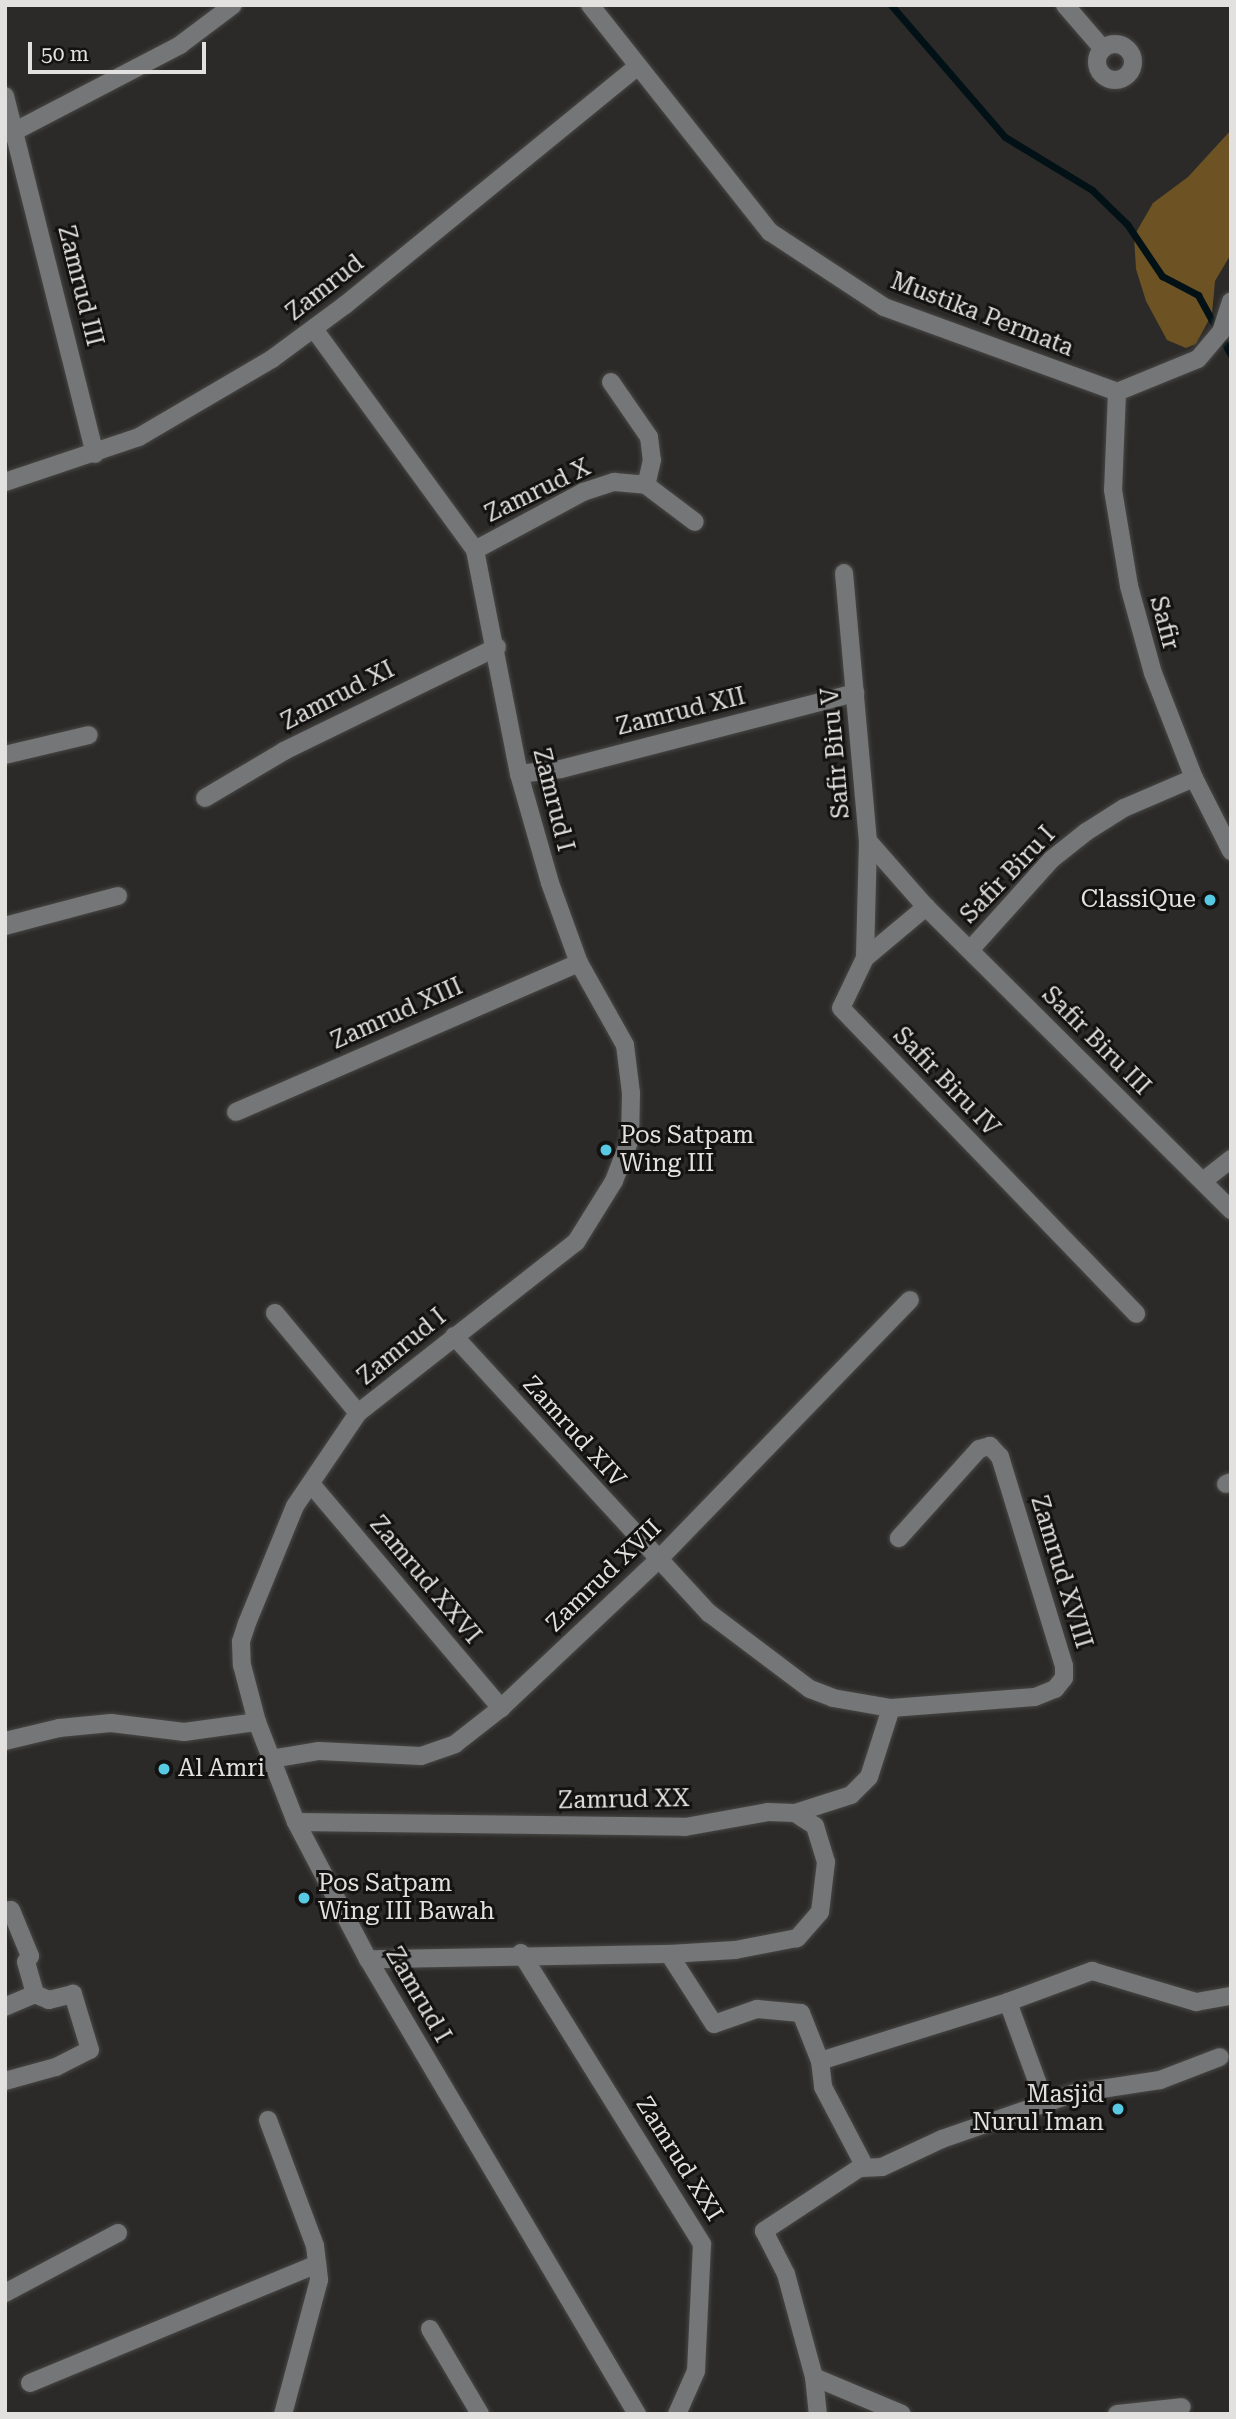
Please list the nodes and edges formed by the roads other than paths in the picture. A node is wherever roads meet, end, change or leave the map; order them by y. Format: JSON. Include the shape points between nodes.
{"nodes":[{"id":1,"x":233,"y":5,"type":"edge"},
{"id":2,"x":590,"y":5,"type":"edge"},
{"id":3,"x":1065,"y":5,"type":"edge"},
{"id":4,"x":1103,"y":49,"type":"dead end"},
{"id":5,"x":636,"y":68,"type":"junction"},
{"id":6,"x":5,"y":96,"type":"edge"},
{"id":7,"x":17,"y":130,"type":"junction"},
{"id":8,"x":1231,"y":302,"type":"edge"},
{"id":9,"x":314,"y":329,"type":"junction"},
{"id":10,"x":611,"y":382,"type":"dead end"},
{"id":11,"x":1116,"y":392,"type":"junction"},
{"id":12,"x":95,"y":454,"type":"junction"},
{"id":13,"x":5,"y":482,"type":"edge"},
{"id":14,"x":646,"y":485,"type":"junction"},
{"id":15,"x":695,"y":522,"type":"dead end"},
{"id":16,"x":475,"y":550,"type":"junction"},
{"id":17,"x":844,"y":573,"type":"dead end"},
{"id":18,"x":497,"y":647,"type":"junction"},
{"id":19,"x":855,"y":693,"type":"junction"},
{"id":20,"x":89,"y":736,"type":"dead end"},
{"id":21,"x":5,"y":755,"type":"edge"},
{"id":22,"x":519,"y":774,"type":"junction"},
{"id":23,"x":1194,"y":778,"type":"junction"},
{"id":24,"x":205,"y":798,"type":"dead end"},
{"id":25,"x":868,"y":841,"type":"junction"},
{"id":26,"x":1231,"y":851,"type":"edge"},
{"id":27,"x":118,"y":896,"type":"dead end"},
{"id":28,"x":926,"y":907,"type":"junction"},
{"id":29,"x":5,"y":926,"type":"edge"},
{"id":30,"x":970,"y":950,"type":"junction"},
{"id":31,"x":865,"y":958,"type":"junction"},
{"id":32,"x":579,"y":962,"type":"junction"},
{"id":33,"x":236,"y":1112,"type":"dead end"},
{"id":34,"x":1231,"y":1159,"type":"edge"},
{"id":35,"x":1203,"y":1181,"type":"junction"},
{"id":36,"x":1231,"y":1210,"type":"edge"},
{"id":37,"x":910,"y":1300,"type":"dead end"},
{"id":38,"x":275,"y":1313,"type":"dead end"},
{"id":39,"x":1136,"y":1314,"type":"dead end"},
{"id":40,"x":454,"y":1336,"type":"junction"},
{"id":41,"x":358,"y":1413,"type":"junction"},
{"id":42,"x":311,"y":1484,"type":"junction"},
{"id":43,"x":899,"y":1538,"type":"dead end"},
{"id":44,"x":658,"y":1560,"type":"junction"},
{"id":45,"x":501,"y":1708,"type":"junction"},
{"id":46,"x":891,"y":1708,"type":"junction"},
{"id":47,"x":257,"y":1722,"type":"junction"},
{"id":48,"x":5,"y":1741,"type":"edge"},
{"id":49,"x":271,"y":1759,"type":"junction"},
{"id":50,"x":794,"y":1813,"type":"junction"},
{"id":51,"x":296,"y":1822,"type":"junction"},
{"id":52,"x":5,"y":1912,"type":"edge"},
{"id":53,"x":521,"y":1953,"type":"junction"},
{"id":54,"x":669,"y":1954,"type":"junction"},
{"id":55,"x":368,"y":1959,"type":"junction"},
{"id":56,"x":35,"y":1994,"type":"junction"},
{"id":57,"x":1231,"y":1996,"type":"edge"},
{"id":58,"x":1008,"y":2002,"type":"junction"},
{"id":59,"x":5,"y":2007,"type":"edge"},
{"id":60,"x":1220,"y":2057,"type":"dead end"},
{"id":61,"x":820,"y":2061,"type":"junction"},
{"id":62,"x":5,"y":2081,"type":"edge"},
{"id":63,"x":1046,"y":2106,"type":"junction"},
{"id":64,"x":268,"y":2120,"type":"dead end"},
{"id":65,"x":862,"y":2168,"type":"junction"},
{"id":66,"x":118,"y":2233,"type":"dead end"},
{"id":67,"x":317,"y":2264,"type":"junction"},
{"id":68,"x":5,"y":2293,"type":"edge"},
{"id":69,"x":430,"y":2329,"type":"dead end"},
{"id":70,"x":814,"y":2377,"type":"junction"},
{"id":71,"x":30,"y":2383,"type":"dead end"},
{"id":72,"x":1182,"y":2407,"type":"dead end"},
{"id":73,"x":283,"y":2414,"type":"edge"},
{"id":74,"x":480,"y":2414,"type":"edge"},
{"id":75,"x":638,"y":2414,"type":"edge"},
{"id":76,"x":677,"y":2414,"type":"edge"},
{"id":77,"x":818,"y":2414,"type":"edge"},
{"id":78,"x":902,"y":2414,"type":"edge"},
{"id":79,"x":1117,"y":2414,"type":"edge"}],
"edges":[{"from":1,"to":7,"type":"street","via":[[180,45]]},
{"from":2,"to":5,"type":"street","name":"Mustika Permata"},
{"from":3,"to":4,"type":"street"},
{"from":5,"to":9,"type":"street","name":"Zamrud"},
{"from":5,"to":11,"type":"street","name":"Mustika Permata","via":[[770,232],[832,274],[884,307]]},
{"from":6,"to":7,"type":"street","name":"Zamrud III"},
{"from":7,"to":12,"type":"street","name":"Zamrud III"},
{"from":8,"to":11,"type":"street","via":[[1222,332],[1198,359]]},
{"from":9,"to":12,"type":"street","name":"Zamrud","via":[[211,398],[139,438]]},
{"from":9,"to":16,"type":"street","name":"Zamrud I"},
{"from":10,"to":14,"type":"street","via":[[649,437],[652,460]]},
{"from":11,"to":23,"type":"street","name":"Safir","via":[[1113,490],[1129,586],[1153,673]]},
{"from":12,"to":13,"type":"street","name":"Zamrud"},
{"from":14,"to":15,"type":"street"},
{"from":14,"to":16,"type":"street","name":"Zamrud X","via":[[614,482],[583,492]]},
{"from":16,"to":18,"type":"street","name":"Zamrud I"},
{"from":17,"to":19,"type":"street","name":"Safir Biru V"},
{"from":18,"to":22,"type":"street","name":"Zamrud I"},
{"from":18,"to":24,"type":"street","name":"Zamrud XI","via":[[284,751]]},
{"from":19,"to":22,"type":"street","name":"Zamrud XII","via":[[561,769]]},
{"from":19,"to":25,"type":"street","name":"Safir Biru V"},
{"from":20,"to":21,"type":"street"},
{"from":22,"to":32,"type":"street","name":"Zamrud I","via":[[550,883]]},
{"from":23,"to":26,"type":"street","name":"Safir"},
{"from":23,"to":30,"type":"street","name":"Safir Biru I","via":[[1124,808],[1086,832],[1052,859]]},
{"from":25,"to":28,"type":"street","name":"Safir Biru V"},
{"from":25,"to":31,"type":"street","name":"Safir Biru IV"},
{"from":27,"to":29,"type":"street"},
{"from":28,"to":30,"type":"street","name":"Safir Biru III"},
{"from":28,"to":31,"type":"street"},
{"from":30,"to":35,"type":"street","name":"Safir Biru III"},
{"from":31,"to":39,"type":"street","name":"Safir Biru IV","via":[[843,997],[843,1011]]},
{"from":32,"to":33,"type":"street","name":"Zamrud XIII"},
{"from":32,"to":40,"type":"street","name":"Zamrud I","via":[[625,1045],[631,1093],[625,1160],[576,1242]]},
{"from":34,"to":35,"type":"street"},
{"from":35,"to":36,"type":"street","name":"Safir Biru III"},
{"from":37,"to":44,"type":"street","name":"Zamrud XVII"},
{"from":38,"to":41,"type":"street"},
{"from":40,"to":41,"type":"street","name":"Zamrud I"},
{"from":40,"to":44,"type":"street","name":"Zamrud XIV"},
{"from":41,"to":42,"type":"street","name":"Zamrud I"},
{"from":42,"to":45,"type":"street","name":"Zamrud XXVI"},
{"from":42,"to":47,"type":"street","name":"Zamrud I","via":[[295,1506],[241,1642],[242,1665]]},
{"from":43,"to":46,"type":"street","name":"Zamrud XVIII","via":[[979,1449],[990,1446],[1000,1457],[1064,1678],[1055,1689],[1035,1697]]},
{"from":44,"to":45,"type":"street","name":"Zamrud XVII"},
{"from":44,"to":46,"type":"street","name":"Zamrud XVIII","via":[[709,1613],[810,1689],[833,1698]]},
{"from":45,"to":49,"type":"street","name":"Zamrud XVII","via":[[455,1744],[421,1756],[319,1751]]},
{"from":46,"to":50,"type":"street","name":"Zamrud XX","via":[[869,1777],[851,1795]]},
{"from":47,"to":48,"type":"street","via":[[184,1732],[111,1723],[59,1728]]},
{"from":47,"to":49,"type":"street","name":"Zamrud I"},
{"from":49,"to":51,"type":"street","name":"Zamrud I"},
{"from":50,"to":51,"type":"street","name":"Zamrud XX","via":[[768,1812],[685,1827]]},
{"from":50,"to":54,"type":"street","via":[[815,1826],[826,1862],[821,1912],[797,1938],[735,1950]]},
{"from":51,"to":55,"type":"street","name":"Zamrud I"},
{"from":52,"to":56,"type":"street","via":[[10,1910],[30,1956],[26,1962]]},
{"from":53,"to":54,"type":"street"},
{"from":53,"to":55,"type":"street"},
{"from":53,"to":76,"type":"street","name":"Zamrud XXI","via":[[702,2244],[696,2371]]},
{"from":54,"to":61,"type":"street","via":[[714,2024],[757,2009],[799,2011]]},
{"from":55,"to":75,"type":"street","name":"Zamrud I"},
{"from":56,"to":59,"type":"street"},
{"from":56,"to":62,"type":"street","via":[[49,2000],[73,1994],[90,2050]]},
{"from":57,"to":58,"type":"street","via":[[1196,2002],[1092,1971]]},
{"from":58,"to":61,"type":"street"},
{"from":58,"to":63,"type":"street"},
{"from":60,"to":63,"type":"street","via":[[1175,2076],[1075,2093]]},
{"from":61,"to":65,"type":"street","via":[[822,2087]]},
{"from":63,"to":65,"type":"street","via":[[1004,2116],[882,2167]]},
{"from":64,"to":67,"type":"street","via":[[315,2246]]},
{"from":65,"to":70,"type":"street","via":[[764,2231],[786,2274]]},
{"from":66,"to":68,"type":"street"},
{"from":67,"to":71,"type":"street"},
{"from":67,"to":73,"type":"street","via":[[317,2298]]},
{"from":69,"to":74,"type":"street"},
{"from":70,"to":77,"type":"street"},
{"from":70,"to":78,"type":"street"},
{"from":72,"to":79,"type":"street"}]}
